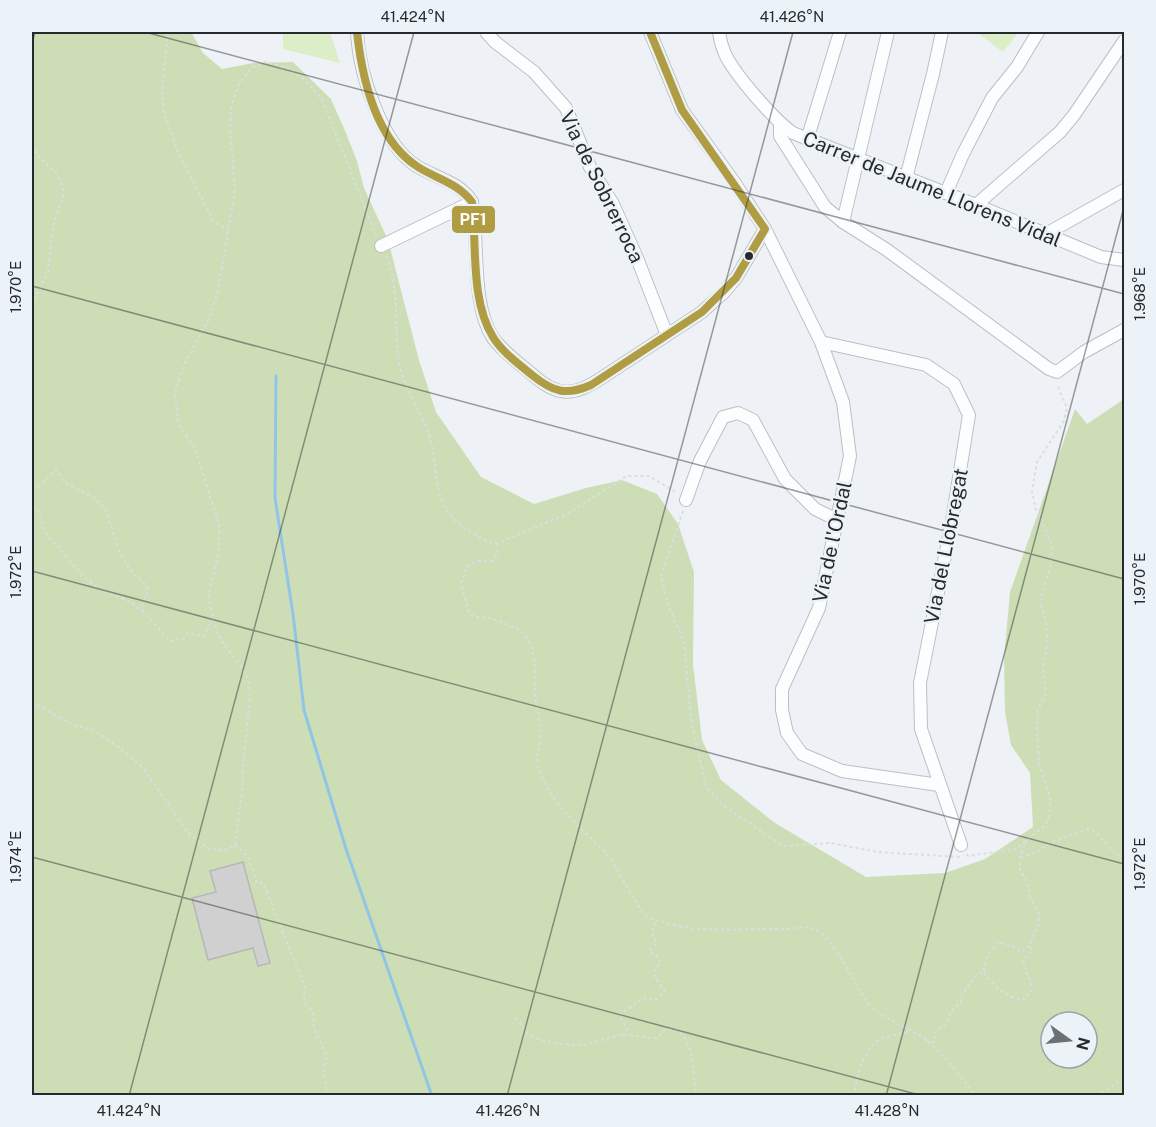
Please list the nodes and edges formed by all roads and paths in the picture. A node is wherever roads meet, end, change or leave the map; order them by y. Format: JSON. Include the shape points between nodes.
{"nodes":[{"id":1,"x":168,"y":32,"type":"edge"},
{"id":2,"x":357,"y":32,"type":"edge"},
{"id":3,"x":486,"y":32,"type":"edge"},
{"id":4,"x":650,"y":32,"type":"edge"},
{"id":5,"x":719,"y":32,"type":"edge"},
{"id":6,"x":840,"y":32,"type":"edge"},
{"id":7,"x":888,"y":32,"type":"edge"},
{"id":8,"x":942,"y":32,"type":"edge"},
{"id":9,"x":1038,"y":32,"type":"edge"},
{"id":10,"x":1125,"y":41,"type":"edge"},
{"id":11,"x":780,"y":124,"type":"junction"},
{"id":12,"x":807,"y":140,"type":"junction"},
{"id":13,"x":32,"y":145,"type":"edge"},
{"id":14,"x":856,"y":159,"type":"junction"},
{"id":15,"x":906,"y":178,"type":"junction"},
{"id":16,"x":1125,"y":190,"type":"edge"},
{"id":17,"x":946,"y":193,"type":"junction"},
{"id":18,"x":472,"y":202,"type":"junction"},
{"id":19,"x":976,"y":205,"type":"junction"},
{"id":20,"x":843,"y":222,"type":"junction"},
{"id":21,"x":765,"y":229,"type":"junction"},
{"id":22,"x":228,"y":230,"type":"junction"},
{"id":23,"x":1046,"y":234,"type":"junction"},
{"id":24,"x":381,"y":246,"type":"junction"},
{"id":25,"x":1125,"y":260,"type":"edge"},
{"id":26,"x":32,"y":305,"type":"edge"},
{"id":27,"x":1125,"y":330,"type":"edge"},
{"id":28,"x":667,"y":335,"type":"junction"},
{"id":29,"x":821,"y":342,"type":"junction"},
{"id":30,"x":1057,"y":372,"type":"junction"},
{"id":31,"x":32,"y":489,"type":"edge"},
{"id":32,"x":686,"y":500,"type":"junction"},
{"id":33,"x":32,"y":507,"type":"edge"},
{"id":34,"x":835,"y":519,"type":"junction"},
{"id":35,"x":498,"y":543,"type":"junction"},
{"id":36,"x":144,"y":613,"type":"junction"},
{"id":37,"x":213,"y":618,"type":"junction"},
{"id":38,"x":32,"y":702,"type":"edge"},
{"id":39,"x":939,"y":785,"type":"junction"},
{"id":40,"x":1027,"y":840,"type":"junction"},
{"id":41,"x":235,"y":845,"type":"junction"},
{"id":42,"x":965,"y":851,"type":"junction"},
{"id":43,"x":1020,"y":857,"type":"junction"},
{"id":44,"x":1125,"y":857,"type":"edge"},
{"id":45,"x":655,"y":921,"type":"junction"},
{"id":46,"x":1030,"y":942,"type":"junction"},
{"id":47,"x":984,"y":972,"type":"junction"},
{"id":48,"x":515,"y":1018,"type":"dead end"},
{"id":49,"x":911,"y":1031,"type":"junction"},
{"id":50,"x":623,"y":1036,"type":"junction"},
{"id":51,"x":926,"y":1040,"type":"junction"},
{"id":52,"x":1125,"y":1078,"type":"edge"},
{"id":53,"x":327,"y":1095,"type":"edge"},
{"id":54,"x":697,"y":1095,"type":"edge"},
{"id":55,"x":854,"y":1095,"type":"edge"},
{"id":56,"x":977,"y":1095,"type":"edge"},
{"id":57,"x":1096,"y":1095,"type":"edge"}],
"edges":[{"from":1,"to":22,"type":"path","via":[[162,90],[164,113],[178,152],[214,222]]},
{"from":2,"to":18,"type":"street","via":[[368,88],[400,150],[419,168],[463,191]]},
{"from":3,"to":28,"type":"street","name":"Via de Sobrerroca","via":[[534,72],[566,108],[590,166],[613,204]]},
{"from":4,"to":21,"type":"street","name":"Via de l'Ordal","via":[[682,110]]},
{"from":5,"to":11,"type":"street","name":"Carrer de Jaume Llorens Vidal","via":[[733,67]]},
{"from":6,"to":12,"type":"street"},
{"from":7,"to":14,"type":"street"},
{"from":8,"to":15,"type":"street"},
{"from":9,"to":17,"type":"street","via":[[992,98]]},
{"from":10,"to":19,"type":"street","via":[[1060,132]]},
{"from":11,"to":12,"type":"street","name":"Carrer de Jaume Llorens Vidal"},
{"from":11,"to":20,"type":"street","via":[[780,136],[825,207]]},
{"from":12,"to":14,"type":"street","name":"Carrer de Jaume Llorens Vidal"},
{"from":13,"to":26,"type":"path","via":[[58,175],[63,197],[53,226],[48,272]]},
{"from":14,"to":15,"type":"street","name":"Carrer de Jaume Llorens Vidal"},
{"from":14,"to":20,"type":"street"},
{"from":15,"to":17,"type":"street","name":"Carrer de Jaume Llorens Vidal"},
{"from":16,"to":23,"type":"street"},
{"from":17,"to":19,"type":"street","name":"Carrer de Jaume Llorens Vidal"},
{"from":18,"to":24,"type":"street"},
{"from":18,"to":28,"type":"street","via":[[487,326],[500,346],[541,382],[567,392],[584,390]]},
{"from":19,"to":23,"type":"street","name":"Carrer de Jaume Llorens Vidal"},
{"from":20,"to":30,"type":"street"},
{"from":21,"to":28,"type":"street","via":[[724,292]]},
{"from":21,"to":29,"type":"street","name":"Via de l'Ordal"},
{"from":22,"to":24,"type":"path","via":[[235,184],[232,103],[247,71],[259,64],[272,63],[297,74],[327,106]]},
{"from":22,"to":37,"type":"path","via":[[215,304],[184,363],[175,398],[178,420],[195,448],[219,525],[219,551],[209,593]]},
{"from":23,"to":25,"type":"street","name":"Carrer de Jaume Llorens Vidal","via":[[1101,257]]},
{"from":24,"to":35,"type":"path","via":[[395,284],[399,362],[428,432],[442,503],[458,523],[490,543]]},
{"from":27,"to":30,"type":"street"},
{"from":29,"to":34,"type":"street","name":"Via de l'Ordal","via":[[843,402],[850,456]]},
{"from":29,"to":39,"type":"street","name":"Via del Llobregat","via":[[926,365],[954,384],[969,415],[920,683],[921,729]]},
{"from":30,"to":40,"type":"path","via":[[1067,408],[1059,429],[1037,462],[1032,491],[1052,552],[1040,601],[1048,643],[1043,666],[1046,694],[1038,709],[1037,730],[1039,764],[1050,796],[1050,810],[1043,827]]},
{"from":31,"to":36,"type":"path","via":[[55,470],[64,482],[96,499],[105,509],[119,551],[148,591],[142,605]]},
{"from":32,"to":34,"type":"street","via":[[700,461],[723,417],[738,413],[753,420],[785,479],[815,509]]},
{"from":32,"to":35,"type":"path","via":[[648,476],[627,476],[567,514]]},
{"from":32,"to":42,"type":"path","via":[[661,576],[684,643],[692,726],[706,787],[723,805],[783,846],[830,843],[878,852]]},
{"from":33,"to":36,"type":"path","via":[[38,511],[44,531],[84,577]]},
{"from":34,"to":39,"type":"street","name":"Via de l'Ordal","via":[[819,608],[782,689],[787,733],[802,754],[842,771]]},
{"from":35,"to":45,"type":"path","via":[[492,561],[467,566],[461,584],[469,612],[474,617],[495,618],[524,634],[536,667],[540,734],[536,754],[541,776],[562,810],[602,848],[645,916]]},
{"from":36,"to":37,"type":"path","via":[[170,641],[183,639],[188,633],[204,636]]},
{"from":37,"to":41,"type":"path","via":[[224,645],[249,682],[243,793]]},
{"from":38,"to":41,"type":"path","via":[[73,725],[94,730],[120,748],[144,769],[188,834],[207,848],[224,851]]},
{"from":39,"to":42,"type":"street","name":"Via del Llobregat"},
{"from":40,"to":42,"type":"path","via":[[1016,849]]},
{"from":40,"to":43,"type":"path"},
{"from":41,"to":53,"type":"path","via":[[248,857],[257,884],[263,883],[305,987],[304,1002],[313,1012],[314,1029],[327,1056]]},
{"from":43,"to":44,"type":"path","via":[[1089,829],[1118,856]]},
{"from":43,"to":46,"type":"path","via":[[1020,871],[1039,914]]},
{"from":45,"to":49,"type":"path","via":[[705,929],[817,930],[840,956],[872,1006]]},
{"from":45,"to":50,"type":"path","via":[[652,934],[657,942],[649,952],[661,963],[654,970],[664,991],[657,999],[643,998],[619,1015],[627,1029]]},
{"from":46,"to":47,"type":"path","via":[[1020,952],[998,942],[985,960]]},
{"from":46,"to":47,"type":"path","via":[[1032,951],[1023,960],[1032,990],[1023,1000],[999,989]]},
{"from":47,"to":51,"type":"path","via":[[977,974],[947,1023],[934,1034],[935,1042]]},
{"from":48,"to":50,"type":"path","via":[[531,1036],[549,1042],[580,1045]]},
{"from":49,"to":51,"type":"path"},
{"from":49,"to":55,"type":"path","via":[[882,1038],[870,1047],[856,1079]]},
{"from":50,"to":54,"type":"path","via":[[655,1039],[666,1029],[679,1031],[692,1052]]},
{"from":51,"to":56,"type":"path"},
{"from":52,"to":57,"type":"path"}]}
